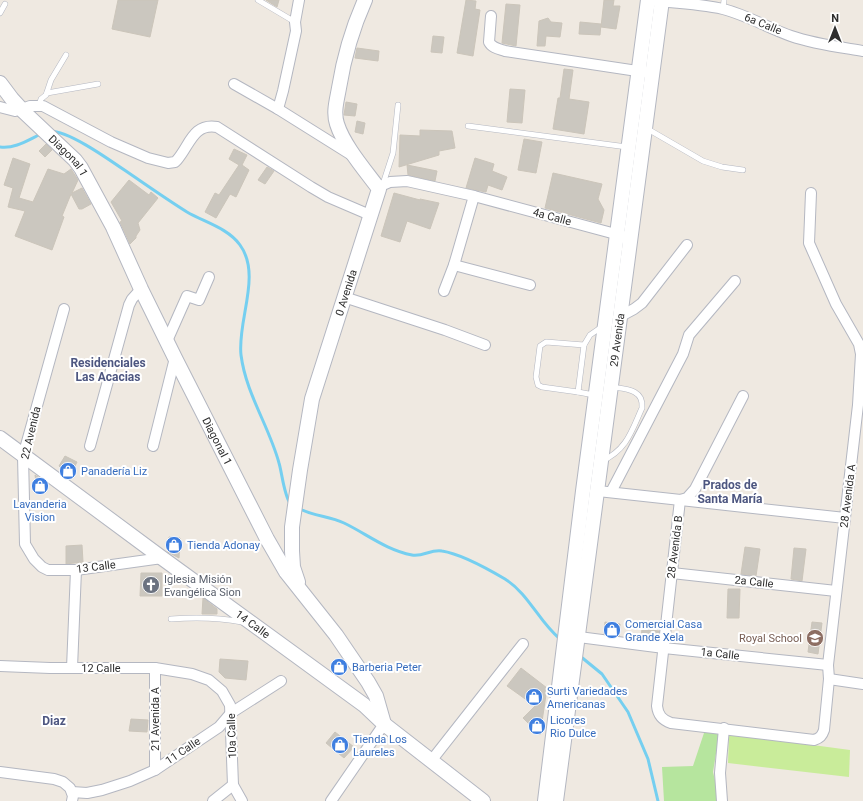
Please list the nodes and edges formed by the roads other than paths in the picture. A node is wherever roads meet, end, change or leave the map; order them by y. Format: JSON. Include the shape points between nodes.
{"nodes":[{"id":1,"x":258,"y":0,"type":"edge"},
{"id":2,"x":299,"y":0,"type":"edge"},
{"id":3,"x":364,"y":0,"type":"edge"},
{"id":4,"x":647,"y":0,"type":"edge"},
{"id":5,"x":662,"y":1,"type":"edge"},
{"id":6,"x":5,"y":4,"type":"dead end"},
{"id":7,"x":723,"y":5,"type":"edge"},
{"id":8,"x":0,"y":13,"type":"edge"},
{"id":9,"x":491,"y":16,"type":"dead end"},
{"id":10,"x":295,"y":22,"type":"junction"},
{"id":11,"x":863,"y":51,"type":"edge"},
{"id":12,"x":66,"y":55,"type":"dead end"},
{"id":13,"x":637,"y":71,"type":"junction"},
{"id":14,"x":652,"y":73,"type":"junction"},
{"id":15,"x":0,"y":83,"type":"edge"},
{"id":16,"x":98,"y":84,"type":"dead end"},
{"id":17,"x":234,"y":84,"type":"dead end"},
{"id":18,"x":47,"y":93,"type":"junction"},
{"id":19,"x":39,"y":105,"type":"junction"},
{"id":20,"x":398,"y":105,"type":"dead end"},
{"id":21,"x":0,"y":107,"type":"edge"},
{"id":22,"x":22,"y":109,"type":"junction"},
{"id":23,"x":278,"y":109,"type":"junction"},
{"id":24,"x":468,"y":126,"type":"dead end"},
{"id":25,"x":645,"y":127,"type":"junction"},
{"id":26,"x":635,"y":148,"type":"junction"},
{"id":27,"x":356,"y":158,"type":"junction"},
{"id":28,"x":743,"y":170,"type":"dead end"},
{"id":29,"x":381,"y":187,"type":"junction"},
{"id":30,"x":811,"y":193,"type":"dead end"},
{"id":31,"x":474,"y":196,"type":"junction"},
{"id":32,"x":370,"y":215,"type":"junction"},
{"id":33,"x":624,"y":237,"type":"junction"},
{"id":34,"x":687,"y":245,"type":"dead end"},
{"id":35,"x":454,"y":265,"type":"junction"},
{"id":36,"x":209,"y":277,"type":"dead end"},
{"id":37,"x":735,"y":281,"type":"dead end"},
{"id":38,"x":530,"y":285,"type":"dead end"},
{"id":39,"x":141,"y":289,"type":"junction"},
{"id":40,"x":444,"y":291,"type":"dead end"},
{"id":41,"x":344,"y":297,"type":"junction"},
{"id":42,"x":64,"y":309,"type":"dead end"},
{"id":43,"x":621,"y":316,"type":"junction"},
{"id":44,"x":605,"y":324,"type":"junction"},
{"id":45,"x":167,"y":341,"type":"junction"},
{"id":46,"x":484,"y":345,"type":"dead end"},
{"id":47,"x":584,"y":345,"type":"junction"},
{"id":48,"x":176,"y":358,"type":"junction"},
{"id":49,"x":611,"y":386,"type":"junction"},
{"id":50,"x":578,"y":392,"type":"junction"},
{"id":51,"x":596,"y":396,"type":"junction"},
{"id":52,"x":743,"y":396,"type":"dead end"},
{"id":53,"x":0,"y":438,"type":"edge"},
{"id":54,"x":90,"y":446,"type":"dead end"},
{"id":55,"x":153,"y":446,"type":"dead end"},
{"id":56,"x":23,"y":456,"type":"junction"},
{"id":57,"x":601,"y":462,"type":"junction"},
{"id":58,"x":604,"y":492,"type":"junction"},
{"id":59,"x":680,"y":500,"type":"junction"},
{"id":60,"x":845,"y":518,"type":"junction"},
{"id":61,"x":162,"y":558,"type":"junction"},
{"id":62,"x":34,"y":559,"type":"joint"},
{"id":63,"x":76,"y":570,"type":"junction"},
{"id":64,"x":672,"y":573,"type":"junction"},
{"id":65,"x":836,"y":591,"type":"junction"},
{"id":66,"x":307,"y":597,"type":"junction"},
{"id":67,"x":170,"y":619,"type":"dead end"},
{"id":68,"x":251,"y":624,"type":"junction"},
{"id":69,"x":571,"y":638,"type":"junction"},
{"id":70,"x":523,"y":644,"type":"dead end"},
{"id":71,"x":664,"y":648,"type":"junction"},
{"id":72,"x":828,"y":665,"type":"junction"},
{"id":73,"x":0,"y":666,"type":"edge"},
{"id":74,"x":72,"y":668,"type":"junction"},
{"id":75,"x":155,"y":668,"type":"junction"},
{"id":76,"x":201,"y":676,"type":"joint"},
{"id":77,"x":829,"y":679,"type":"junction"},
{"id":78,"x":281,"y":681,"type":"dead end"},
{"id":79,"x":863,"y":684,"type":"edge"},
{"id":80,"x":231,"y":713,"type":"junction"},
{"id":81,"x":384,"y":724,"type":"junction"},
{"id":82,"x":724,"y":728,"type":"junction"},
{"id":83,"x":431,"y":761,"type":"junction"},
{"id":84,"x":155,"y":770,"type":"junction"},
{"id":85,"x":0,"y":772,"type":"edge"},
{"id":86,"x":234,"y":784,"type":"junction"},
{"id":87,"x":71,"y":794,"type":"edge"},
{"id":88,"x":213,"y":801,"type":"edge"},
{"id":89,"x":242,"y":801,"type":"edge"},
{"id":90,"x":331,"y":801,"type":"edge"},
{"id":91,"x":483,"y":801,"type":"edge"},
{"id":92,"x":545,"y":801,"type":"edge"},
{"id":93,"x":556,"y":801,"type":"edge"},
{"id":94,"x":722,"y":801,"type":"edge"}],
"edges":[{"from":1,"to":10,"type":"lane"},
{"from":2,"to":10,"type":"street"},
{"from":3,"to":27,"type":"street","via":[[349,39],[335,110],[337,125]]},
{"from":4,"to":5,"type":"street","name":"6a Calle"},
{"from":4,"to":13,"type":"street","name":"29 Avenida"},
{"from":5,"to":7,"type":"street","name":"6a Calle","via":[[703,6]]},
{"from":5,"to":14,"type":"street","name":"29 Avenida"},
{"from":6,"to":8,"type":"lane"},
{"from":7,"to":11,"type":"street","name":"6a Calle","via":[[792,36]]},
{"from":9,"to":13,"type":"street","via":[[489,42],[497,49]]},
{"from":10,"to":23,"type":"street","via":[[296,31]]},
{"from":12,"to":18,"type":"lane","via":[[51,80]]},
{"from":13,"to":14,"type":"street"},
{"from":13,"to":26,"type":"street","name":"29 Avenida"},
{"from":14,"to":25,"type":"street","name":"29 Avenida"},
{"from":15,"to":22,"type":"street","name":"Diagonal 1"},
{"from":16,"to":18,"type":"lane"},
{"from":17,"to":23,"type":"street"},
{"from":18,"to":19,"type":"lane"},
{"from":19,"to":22,"type":"street"},
{"from":19,"to":32,"type":"street","via":[[111,142],[161,162],[172,163],[177,160],[198,130],[206,126],[217,127],[311,188]]},
{"from":20,"to":29,"type":"lane","via":[[393,153]]},
{"from":21,"to":22,"type":"street","via":[[15,111]]},
{"from":22,"to":39,"type":"street","name":"Diagonal 1","via":[[79,164],[95,191]]},
{"from":23,"to":27,"type":"street"},
{"from":24,"to":26,"type":"lane"},
{"from":25,"to":26,"type":"street","name":"29 Avenida"},
{"from":25,"to":28,"type":"lane","via":[[707,162]]},
{"from":26,"to":33,"type":"street","name":"29 Avenida"},
{"from":27,"to":29,"type":"street"},
{"from":29,"to":31,"type":"street","name":"4a Calle","via":[[398,181],[407,181]]},
{"from":29,"to":32,"type":"street","name":"0 Avenida"},
{"from":30,"to":60,"type":"street","name":"28 Avenida A","via":[[809,243],[836,304],[861,349],[858,405]]},
{"from":31,"to":33,"type":"street","name":"4a Calle"},
{"from":31,"to":35,"type":"street"},
{"from":32,"to":41,"type":"street","name":"0 Avenida"},
{"from":33,"to":43,"type":"street","name":"29 Avenida"},
{"from":33,"to":44,"type":"street","name":"29 Avenida"},
{"from":34,"to":43,"type":"street","via":[[642,304]]},
{"from":35,"to":38,"type":"street"},
{"from":35,"to":40,"type":"street"},
{"from":36,"to":45,"type":"street","via":[[199,300],[187,296]]},
{"from":37,"to":58,"type":"street","via":[[690,335],[683,354]]},
{"from":39,"to":45,"type":"street","name":"Diagonal 1"},
{"from":39,"to":54,"type":"street","via":[[129,306]]},
{"from":41,"to":46,"type":"street"},
{"from":41,"to":66,"type":"street","name":"0 Avenida","via":[[314,392],[292,527],[293,567]]},
{"from":42,"to":56,"type":"street","name":"22 Avenida"},
{"from":43,"to":49,"type":"street","name":"29 Avenida"},
{"from":44,"to":47,"type":"lane","via":[[590,335]]},
{"from":44,"to":51,"type":"street","name":"29 Avenida"},
{"from":45,"to":48,"type":"street","name":"Diagonal 1"},
{"from":47,"to":50,"type":"lane"},
{"from":47,"to":50,"type":"lane","via":[[546,342],[540,346],[536,377],[538,385],[542,387]]},
{"from":48,"to":55,"type":"street"},
{"from":48,"to":66,"type":"street","name":"Diagonal 1","via":[[267,539],[286,572]]},
{"from":49,"to":57,"type":"street","name":"29 Avenida"},
{"from":49,"to":57,"type":"lane","via":[[635,391],[643,403],[623,447]]},
{"from":50,"to":51,"type":"lane"},
{"from":51,"to":69,"type":"street","name":"29 Avenida"},
{"from":52,"to":59,"type":"street","name":"28 Avenida B","via":[[694,489],[687,498]]},
{"from":53,"to":56,"type":"street","name":"14 Calle"},
{"from":56,"to":61,"type":"street","name":"14 Calle"},
{"from":56,"to":62,"type":"street","name":"22 Avenida","via":[[25,540]]},
{"from":57,"to":58,"type":"street","name":"29 Avenida"},
{"from":58,"to":59,"type":"street"},
{"from":58,"to":69,"type":"street","name":"29 Avenida"},
{"from":59,"to":60,"type":"street"},
{"from":59,"to":64,"type":"street","name":"28 Avenida B"},
{"from":60,"to":65,"type":"street","name":"28 Avenida A"},
{"from":61,"to":63,"type":"street","name":"13 Calle"},
{"from":61,"to":68,"type":"street","name":"14 Calle"},
{"from":62,"to":63,"type":"street","name":"13 Calle","via":[[45,569]]},
{"from":63,"to":74,"type":"street"},
{"from":64,"to":65,"type":"street","name":"2a Calle"},
{"from":64,"to":71,"type":"street","name":"28 Avenida B"},
{"from":65,"to":72,"type":"street","name":"28 Avenida A"},
{"from":66,"to":81,"type":"street","name":"Diagonal 1","via":[[372,688]]},
{"from":67,"to":68,"type":"lane","via":[[198,617]]},
{"from":68,"to":81,"type":"street","name":"14 Calle","via":[[364,706]]},
{"from":69,"to":71,"type":"street","name":"1a Calle"},
{"from":69,"to":92,"type":"street","name":"29 Avenida","via":[[561,668]]},
{"from":69,"to":93,"type":"street","name":"29 Avenida","via":[[572,680]]},
{"from":70,"to":83,"type":"street"},
{"from":71,"to":72,"type":"street","name":"1a Calle"},
{"from":71,"to":82,"type":"street","name":"28 Avenida B","via":[[657,706],[660,715],[671,722]]},
{"from":72,"to":77,"type":"street","name":"28 Avenida A"},
{"from":73,"to":74,"type":"street","name":"12 Calle"},
{"from":74,"to":75,"type":"street","name":"12 Calle"},
{"from":75,"to":76,"type":"street","name":"12 Calle"},
{"from":75,"to":84,"type":"street","name":"21 Avenida A"},
{"from":76,"to":80,"type":"street","name":"10a Calle","via":[[222,691]]},
{"from":77,"to":79,"type":"street"},
{"from":77,"to":82,"type":"street","name":"28 Avenida A","via":[[824,730],[819,738],[814,740]]},
{"from":78,"to":80,"type":"street","name":"11 Calle"},
{"from":80,"to":84,"type":"street","name":"11 Calle","via":[[219,726]]},
{"from":80,"to":86,"type":"street","name":"10a Calle"},
{"from":81,"to":83,"type":"street","name":"14 Calle"},
{"from":81,"to":90,"type":"street"},
{"from":82,"to":94,"type":"street","via":[[720,773]]},
{"from":83,"to":91,"type":"street","name":"14 Calle"},
{"from":84,"to":87,"type":"street","name":"11 Calle","via":[[102,790]]},
{"from":85,"to":87,"type":"street","name":"11 Calle","via":[[60,780]]},
{"from":86,"to":88,"type":"street"},
{"from":86,"to":89,"type":"street","name":"10a Calle"}]}
